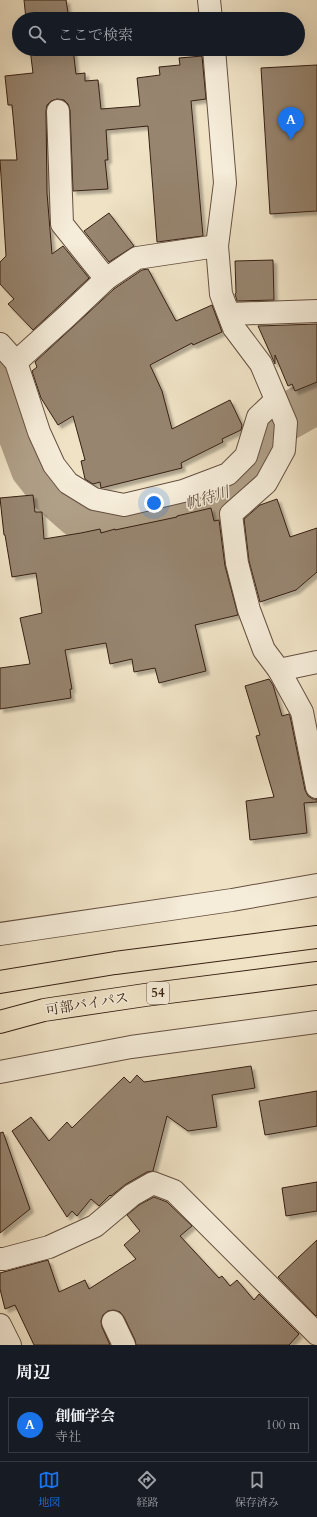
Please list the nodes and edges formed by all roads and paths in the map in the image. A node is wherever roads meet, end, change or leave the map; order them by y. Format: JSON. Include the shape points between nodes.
{"nodes":[{"id":1,"x":210,"y":0,"type":"edge"},
{"id":2,"x":211,"y":12,"type":"edge"},
{"id":3,"x":215,"y":56,"type":"edge"},
{"id":4,"x":58,"y":111,"type":"dead end"},
{"id":5,"x":218,"y":246,"type":"junction"},
{"id":6,"x":106,"y":278,"type":"junction"},
{"id":7,"x":317,"y":311,"type":"edge"},
{"id":8,"x":229,"y":314,"type":"junction"},
{"id":9,"x":0,"y":344,"type":"edge"},
{"id":10,"x":16,"y":362,"type":"junction"},
{"id":11,"x":276,"y":400,"type":"junction"},
{"id":12,"x":317,"y":662,"type":"edge"},
{"id":13,"x":279,"y":670,"type":"junction"},
{"id":14,"x":317,"y":787,"type":"edge"},
{"id":15,"x":317,"y":885,"type":"edge"},
{"id":16,"x":0,"y":934,"type":"edge"},
{"id":17,"x":317,"y":937,"type":"edge"},
{"id":18,"x":317,"y":973,"type":"edge"},
{"id":19,"x":0,"y":982,"type":"edge"},
{"id":20,"x":0,"y":1022,"type":"edge"},
{"id":21,"x":317,"y":1022,"type":"edge"},
{"id":22,"x":0,"y":1072,"type":"edge"},
{"id":23,"x":0,"y":1259,"type":"edge"},
{"id":24,"x":113,"y":1322,"type":"dead end"},
{"id":25,"x":0,"y":1325,"type":"edge"},
{"id":26,"x":317,"y":1335,"type":"edge"},
{"id":27,"x":10,"y":1345,"type":"edge"},
{"id":28,"x":124,"y":1345,"type":"edge"},
{"id":29,"x":307,"y":1345,"type":"edge"}],
"edges":[{"from":1,"to":2,"type":"street"},
{"from":3,"to":5,"type":"street","via":[[225,183]]},
{"from":4,"to":6,"type":"street","via":[[62,224]]},
{"from":5,"to":6,"type":"street","via":[[137,258]]},
{"from":5,"to":8,"type":"street","via":[[221,294]]},
{"from":6,"to":10,"type":"street"},
{"from":7,"to":8,"type":"street"},
{"from":8,"to":11,"type":"street","via":[[234,328],[261,364]]},
{"from":9,"to":10,"type":"street"},
{"from":10,"to":11,"type":"street","via":[[39,432],[54,465],[68,483],[94,499],[124,505],[183,491],[228,474],[246,456],[258,417]]},
{"from":11,"to":13,"type":"street","via":[[286,423],[284,450],[266,483],[231,514],[237,563],[249,610],[264,650]]},
{"from":12,"to":13,"type":"street"},
{"from":13,"to":14,"type":"street","via":[[302,712]]},
{"from":15,"to":16,"type":"street"},
{"from":17,"to":19,"type":"highway","via":[[115,963]]},
{"from":18,"to":20,"type":"highway","name":"可部バイパス","number":"54","via":[[44,1010]]},
{"from":21,"to":22,"type":"street","via":[[132,1047]]},
{"from":23,"to":26,"type":"street","via":[[49,1247],[95,1226],[132,1195],[153,1183],[174,1191]]},
{"from":24,"to":28,"type":"street"},
{"from":25,"to":27,"type":"street"},
{"from":26,"to":29,"type":"street"}]}
